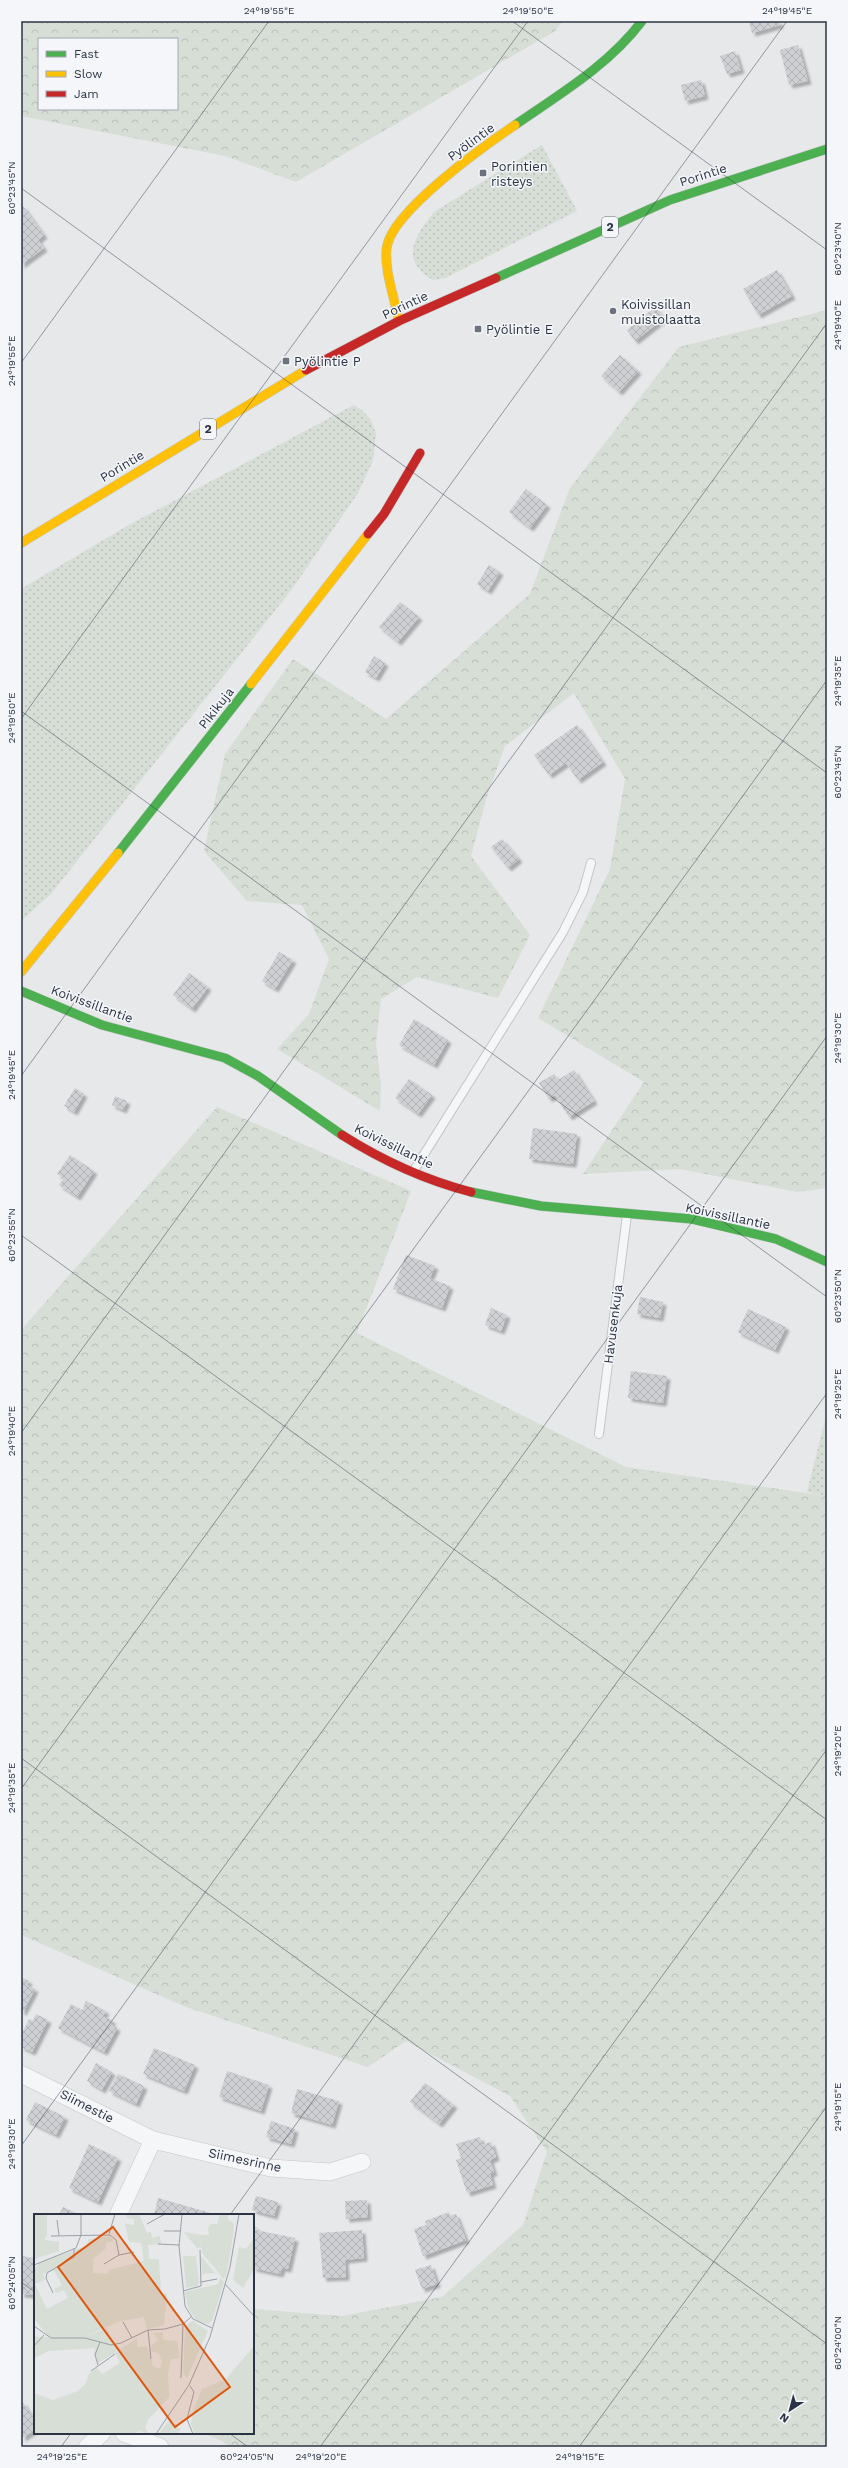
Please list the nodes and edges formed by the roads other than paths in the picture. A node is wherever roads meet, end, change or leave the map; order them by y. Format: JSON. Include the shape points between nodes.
{"nodes":[{"id":1,"x":642,"y":21,"type":"edge"},
{"id":2,"x":827,"y":149,"type":"edge"},
{"id":3,"x":400,"y":321,"type":"junction"},
{"id":4,"x":420,"y":453,"type":"dead end"},
{"id":5,"x":21,"y":543,"type":"edge"},
{"id":6,"x":590,"y":863,"type":"dead end"},
{"id":7,"x":21,"y":972,"type":"edge"},
{"id":8,"x":21,"y":991,"type":"edge"},
{"id":9,"x":412,"y":1173,"type":"junction"},
{"id":10,"x":627,"y":1214,"type":"junction"},
{"id":11,"x":827,"y":1262,"type":"edge"},
{"id":12,"x":599,"y":1434,"type":"dead end"},
{"id":13,"x":21,"y":2074,"type":"edge"},
{"id":14,"x":153,"y":2140,"type":"junction"},
{"id":15,"x":362,"y":2162,"type":"dead end"},
{"id":16,"x":118,"y":2214,"type":"edge"},
{"id":17,"x":101,"y":2434,"type":"edge"},
{"id":18,"x":127,"y":2434,"type":"edge"},
{"id":19,"x":87,"y":2447,"type":"edge"},
{"id":20,"x":160,"y":2447,"type":"edge"}],
"edges":[{"from":1,"to":3,"type":"main road","name":"Pyölintie","via":[[594,70],[463,161],[404,217],[391,234],[386,256]]},
{"from":2,"to":3,"type":"main road","name":"Porintie","number":"2","via":[[670,200]]},
{"from":3,"to":5,"type":"main road","name":"Porintie","number":"2","via":[[312,366]]},
{"from":4,"to":7,"type":"main road","name":"Pikikuja","via":[[379,521],[149,815]]},
{"from":6,"to":9,"type":"lane","via":[[583,892],[563,932]]},
{"from":8,"to":9,"type":"main road","name":"Koivissillantie","via":[[102,1025],[225,1058],[258,1076],[314,1118],[366,1150]]},
{"from":9,"to":10,"type":"main road","name":"Koivissillantie","via":[[498,1199]]},
{"from":10,"to":11,"type":"main road","name":"Koivissillantie","via":[[692,1219],[776,1239]]},
{"from":10,"to":12,"type":"lane","name":"Havusenkuja"},
{"from":13,"to":14,"type":"street","name":"Siimestie"},
{"from":14,"to":15,"type":"street","name":"Siimesrinne","via":[[271,2168],[330,2172]]},
{"from":14,"to":16,"type":"street"},
{"from":17,"to":19,"type":"street"},
{"from":18,"to":20,"type":"street"}]}
